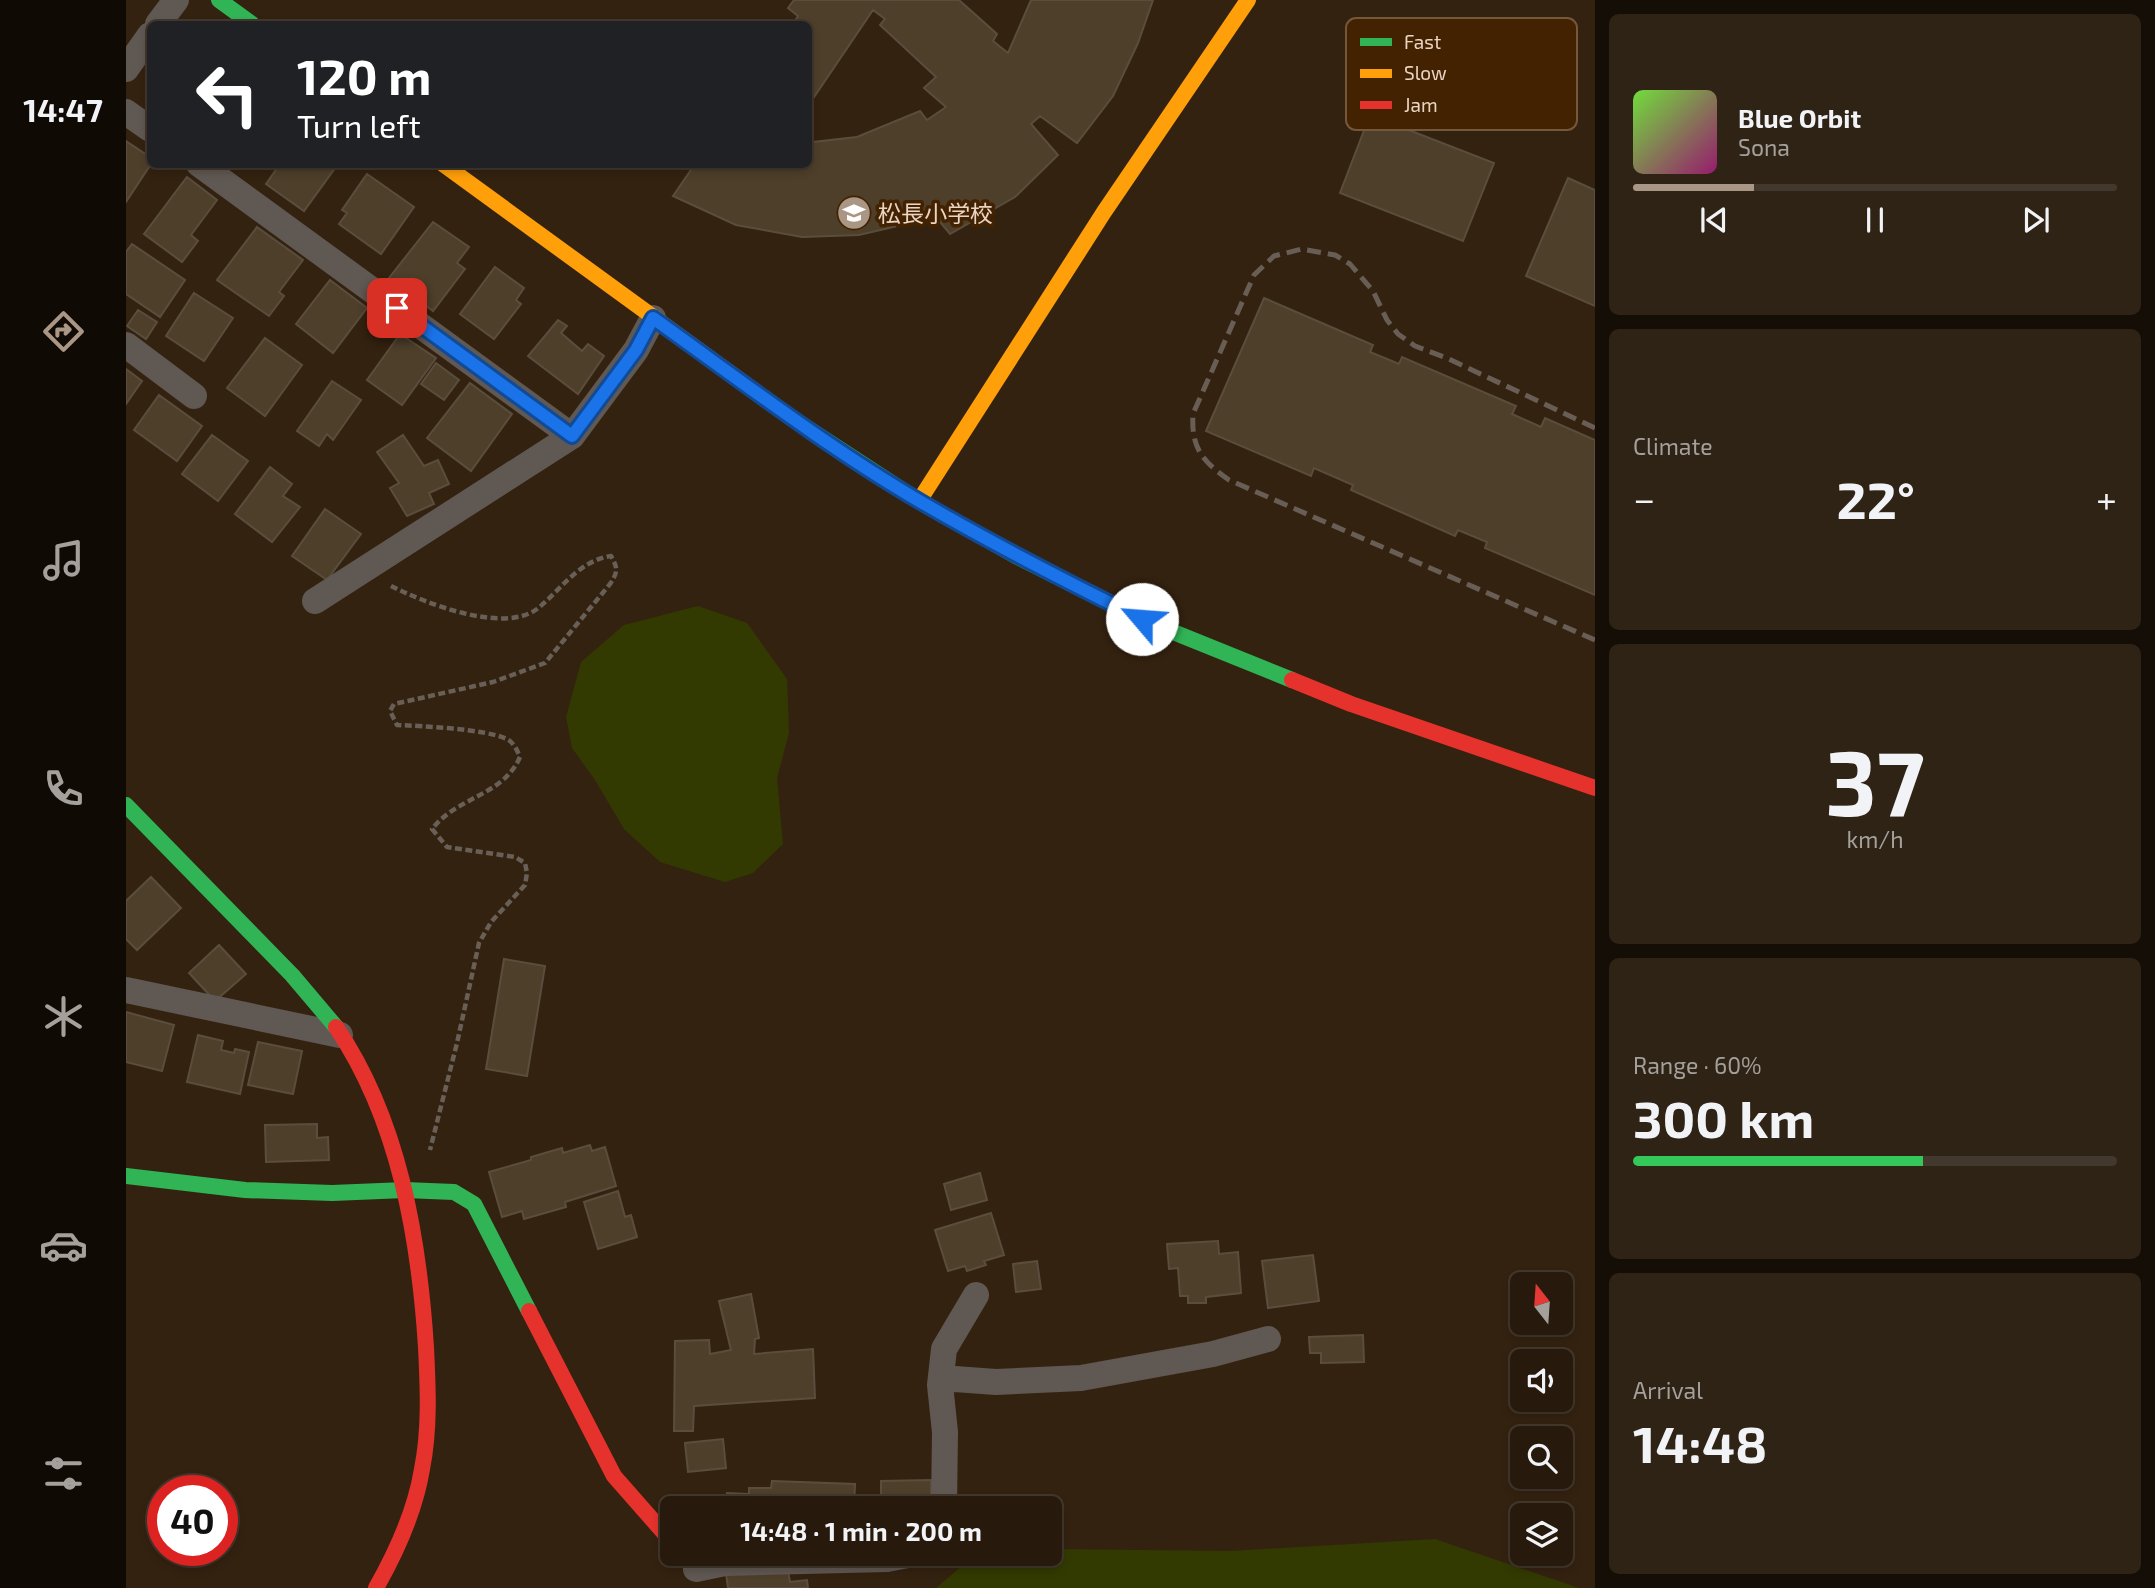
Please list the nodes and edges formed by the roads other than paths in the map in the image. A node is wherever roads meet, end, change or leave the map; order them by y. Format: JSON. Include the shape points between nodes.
{"nodes":[{"id":1,"x":176,"y":0,"type":"edge"},
{"id":2,"x":219,"y":0,"type":"edge"},
{"id":3,"x":1248,"y":0,"type":"edge"},
{"id":4,"x":160,"y":21,"type":"edge"},
{"id":5,"x":248,"y":21,"type":"edge"},
{"id":6,"x":147,"y":39,"type":"edge"},
{"id":7,"x":126,"y":69,"type":"edge"},
{"id":8,"x":126,"y":111,"type":"edge"},
{"id":9,"x":147,"y":127,"type":"edge"},
{"id":10,"x":204,"y":168,"type":"edge"},
{"id":11,"x":448,"y":168,"type":"edge"},
{"id":12,"x":653,"y":318,"type":"junction"},
{"id":13,"x":126,"y":345,"type":"edge"},
{"id":14,"x":194,"y":396,"type":"dead end"},
{"id":15,"x":572,"y":436,"type":"junction"},
{"id":16,"x":919,"y":501,"type":"junction"},
{"id":17,"x":315,"y":601,"type":"dead end"},
{"id":18,"x":1595,"y":788,"type":"edge"},
{"id":19,"x":128,"y":812,"type":"edge"},
{"id":20,"x":126,"y":990,"type":"edge"},
{"id":21,"x":340,"y":1035,"type":"junction"},
{"id":22,"x":126,"y":1176,"type":"edge"},
{"id":23,"x":405,"y":1190,"type":"junction"},
{"id":24,"x":976,"y":1294,"type":"dead end"},
{"id":25,"x":1268,"y":1339,"type":"dead end"},
{"id":26,"x":941,"y":1378,"type":"junction"},
{"id":27,"x":944,"y":1496,"type":"edge"},
{"id":28,"x":660,"y":1528,"type":"edge"},
{"id":29,"x":710,"y":1566,"type":"edge"},
{"id":30,"x":691,"y":1570,"type":"edge"},
{"id":31,"x":376,"y":1588,"type":"edge"}],
"edges":[{"from":1,"to":4,"type":"street"},
{"from":2,"to":5,"type":"street"},
{"from":3,"to":16,"type":"street","via":[[1104,212]]},
{"from":6,"to":7,"type":"street"},
{"from":8,"to":9,"type":"street"},
{"from":10,"to":15,"type":"street"},
{"from":11,"to":12,"type":"street"},
{"from":12,"to":15,"type":"street","via":[[636,350]]},
{"from":12,"to":16,"type":"street","via":[[805,427]]},
{"from":13,"to":14,"type":"street"},
{"from":15,"to":17,"type":"street"},
{"from":16,"to":18,"type":"street","via":[[1142,619],[1351,704]]},
{"from":19,"to":21,"type":"street","via":[[289,972]]},
{"from":20,"to":21,"type":"street"},
{"from":21,"to":23,"type":"street","via":[[357,1060],[385,1126]]},
{"from":22,"to":23,"type":"street","via":[[246,1190]]},
{"from":23,"to":28,"type":"street","via":[[454,1192],[474,1204],[614,1476]]},
{"from":23,"to":31,"type":"street","via":[[423,1299],[428,1406],[422,1471],[408,1521]]},
{"from":24,"to":26,"type":"street","via":[[944,1349]]},
{"from":25,"to":26,"type":"street","via":[[1081,1378],[996,1382]]},
{"from":26,"to":27,"type":"street"},
{"from":29,"to":30,"type":"street"}]}
